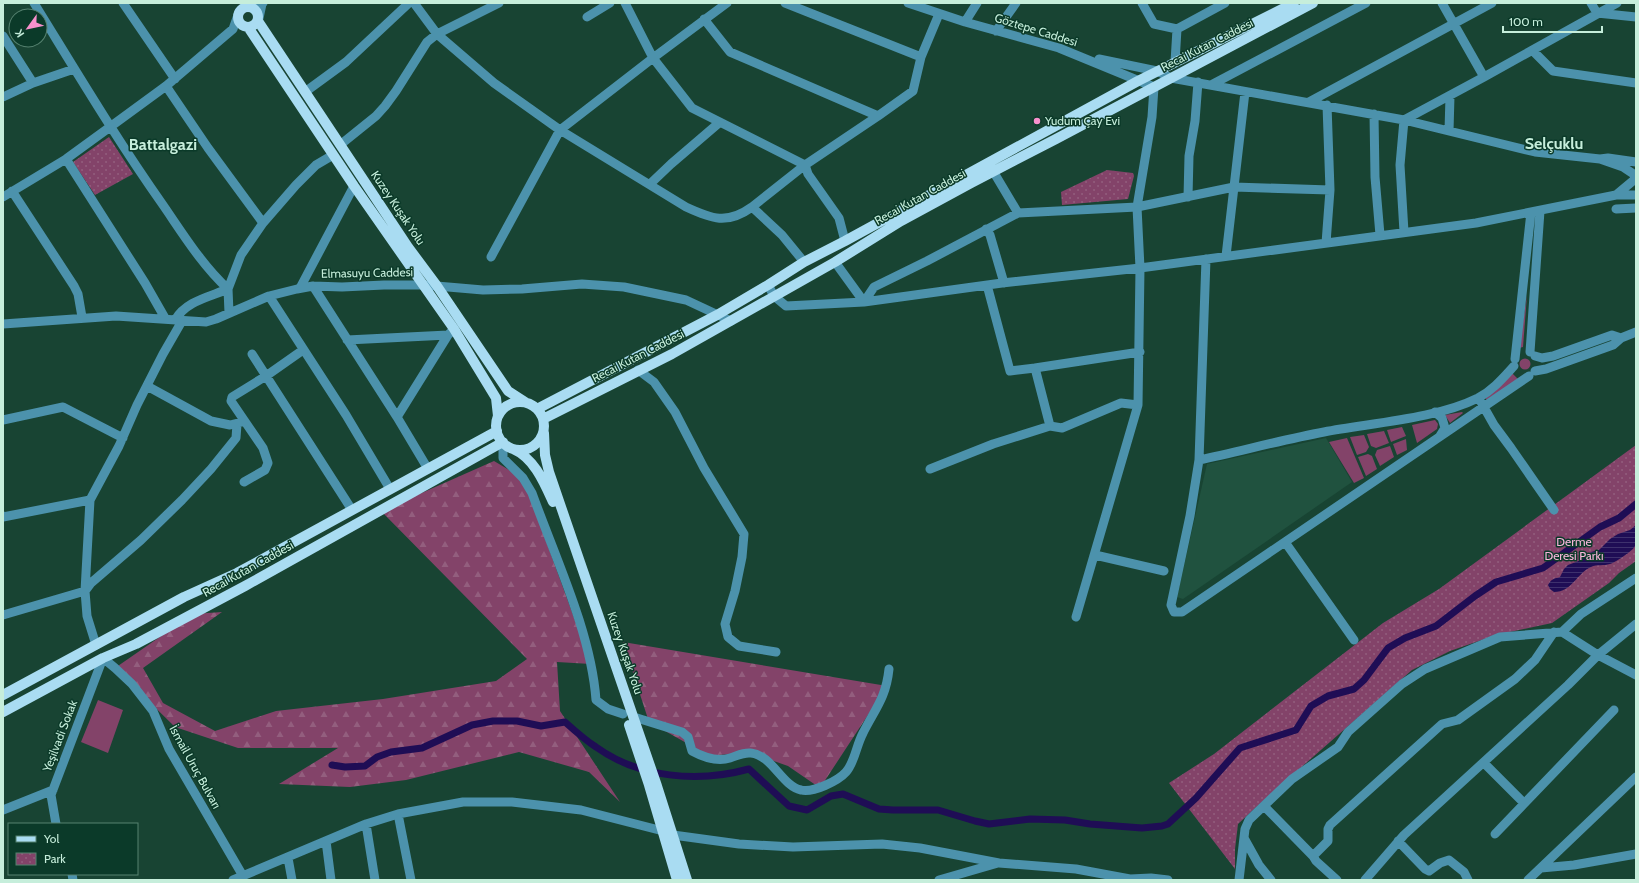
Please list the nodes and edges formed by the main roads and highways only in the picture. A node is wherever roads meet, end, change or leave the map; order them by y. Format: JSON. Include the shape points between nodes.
{"nodes":[{"id":1,"x":234,"y":3,"type":"edge"},
{"id":2,"x":1294,"y":3,"type":"edge"},
{"id":3,"x":1313,"y":3,"type":"edge"},
{"id":4,"x":244,"y":8,"type":"edge"},
{"id":5,"x":258,"y":19,"type":"junction"},
{"id":6,"x":246,"y":27,"type":"junction"},
{"id":7,"x":525,"y":402,"type":"junction"},
{"id":8,"x":537,"y":408,"type":"junction"},
{"id":9,"x":498,"y":416,"type":"junction"},
{"id":10,"x":543,"y":419,"type":"junction"},
{"id":11,"x":496,"y":431,"type":"junction"},
{"id":12,"x":544,"y":433,"type":"junction"},
{"id":13,"x":503,"y":442,"type":"junction"},
{"id":14,"x":513,"y":449,"type":"junction"},
{"id":15,"x":3,"y":695,"type":"edge"},
{"id":16,"x":3,"y":712,"type":"edge"},
{"id":17,"x":643,"y":755,"type":"junction"},
{"id":18,"x":653,"y":786,"type":"junction"},
{"id":19,"x":677,"y":880,"type":"edge"},
{"id":20,"x":687,"y":880,"type":"edge"}],
"edges":[{"from":1,"to":4,"type":"main road"},
{"from":2,"to":8,"type":"main road","name":"Recai Kutan Caddesi","via":[[1138,81],[804,262],[717,315]]},
{"from":3,"to":10,"type":"main road","name":"Recai Kutan Caddesi","via":[[993,171],[672,354]]},
{"from":4,"to":5,"type":"main road","via":[[255,9]]},
{"from":4,"to":6,"type":"main road","via":[[240,22]]},
{"from":5,"to":6,"type":"main road","via":[[254,26]]},
{"from":5,"to":7,"type":"main road","name":"Kuzey Kuşak Yolu","via":[[408,247],[438,286],[508,391]]},
{"from":6,"to":9,"type":"main road","name":"Kuzey Kuşak Yolu","via":[[400,253],[425,285],[451,332],[496,398]]},
{"from":7,"to":8,"type":"main road"},
{"from":7,"to":9,"type":"main road","via":[[509,404]]},
{"from":8,"to":10,"type":"main road"},
{"from":9,"to":11,"type":"main road"},
{"from":10,"to":12,"type":"main road"},
{"from":11,"to":13,"type":"main road"},
{"from":11,"to":15,"type":"main road","name":"Recai Kutan Caddesi","via":[[237,573],[184,597]]},
{"from":12,"to":14,"type":"main road","via":[[535,446],[528,449]]},
{"from":12,"to":17,"type":"main road","name":"Kuzey Kuşak Yolu","via":[[549,472]]},
{"from":13,"to":14,"type":"main road"},
{"from":13,"to":16,"type":"main road","name":"Recai Kutan Caddesi","via":[[245,586]]},
{"from":14,"to":17,"type":"main road","name":"Kuzey Kuşak Yolu","via":[[527,459],[540,474],[554,502]]},
{"from":17,"to":18,"type":"main road","name":"Kuzey Kuşak Yolu"},
{"from":18,"to":19,"type":"main road","name":"Kuzey Kuşak Yolu"},
{"from":18,"to":20,"type":"main road","name":"Kuzey Kuşak Yolu","via":[[673,835]]}]}
